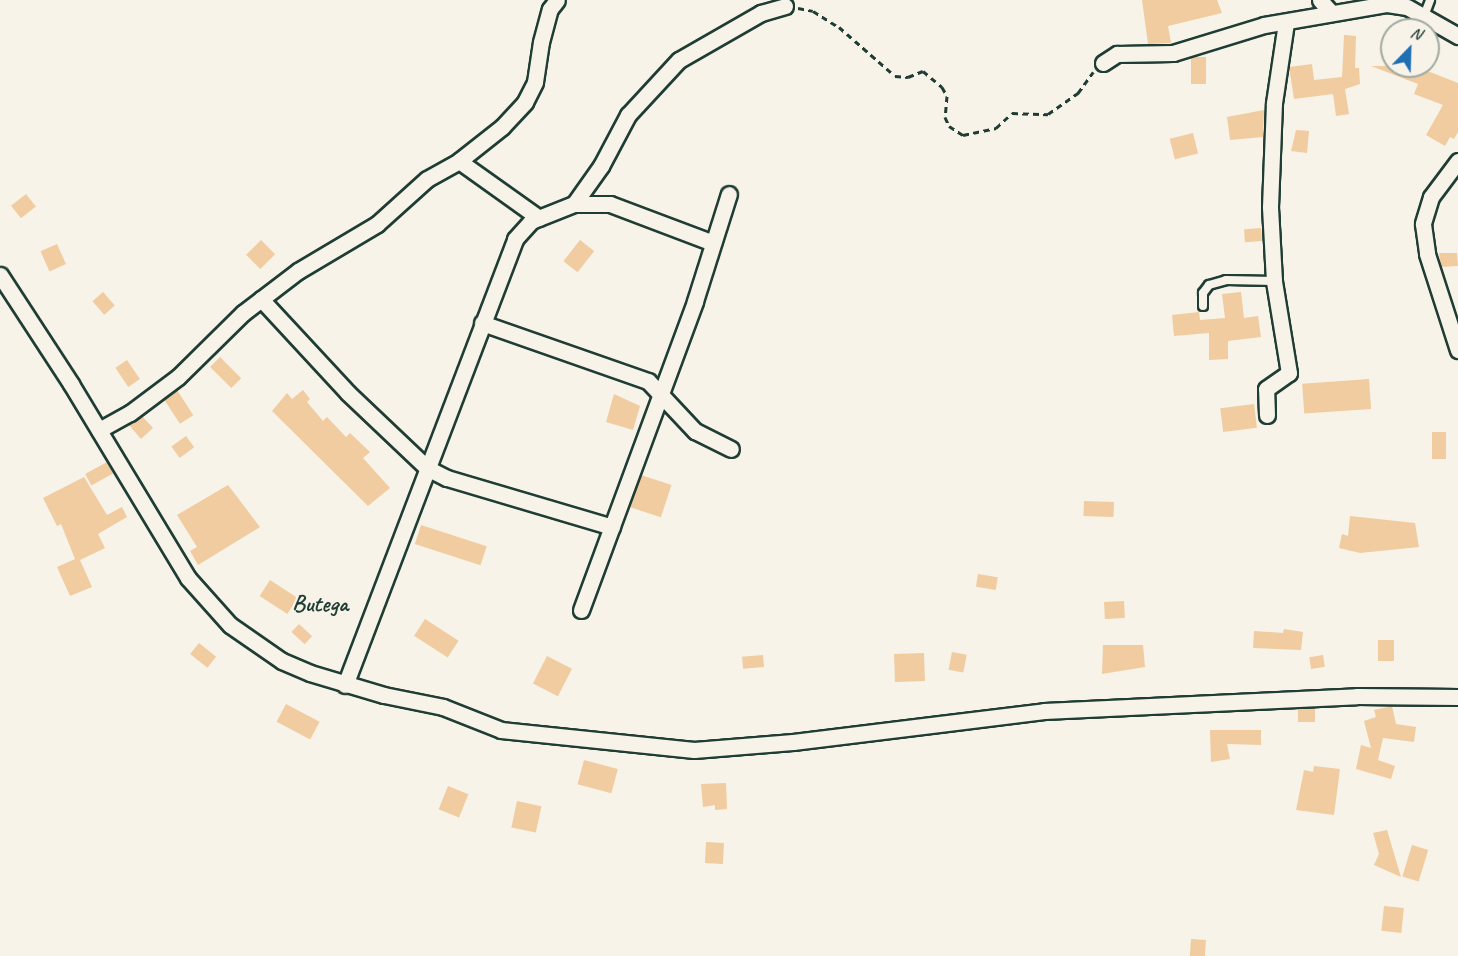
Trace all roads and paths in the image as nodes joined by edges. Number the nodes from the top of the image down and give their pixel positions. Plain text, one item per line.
1 (558, 0) edge
2 (1430, 0) edge
3 (785, 6) joint
4 (1325, 6) edge
5 (1424, 16) junction
6 (1286, 23) junction
7 (1458, 36) edge
8 (1103, 63) joint
9 (459, 160) junction
10 (1458, 161) edge
11 (729, 194) dead end
12 (574, 204) junction
13 (539, 218) junction
14 (713, 243) junction
15 (0, 275) edge
16 (1274, 281) junction
17 (261, 299) junction
18 (1203, 306) dead end
19 (482, 323) junction
20 (1458, 350) edge
21 (661, 394) junction
22 (1267, 415) dead end
23 (99, 430) junction
24 (731, 449) dead end
25 (427, 468) junction
26 (612, 526) junction
27 (582, 609) dead end
28 (345, 684) junction
29 (1458, 697) edge

1 - 9 street
2 - 5 lane
3 - 8 path
3 - 12 street
4 - 5 street
4 - 6 street
5 - 7 street
6 - 8 street
6 - 16 street
9 - 13 street
9 - 17 street
10 - 20 street
11 - 14 street
12 - 13 street
12 - 14 street
13 - 19 street
14 - 21 street
15 - 23 street
16 - 18 lane
16 - 22 street
17 - 23 street
17 - 25 street
19 - 21 street
19 - 25 street
21 - 24 street
21 - 26 street
23 - 28 street
25 - 26 street
25 - 28 street
26 - 27 street
28 - 29 street

